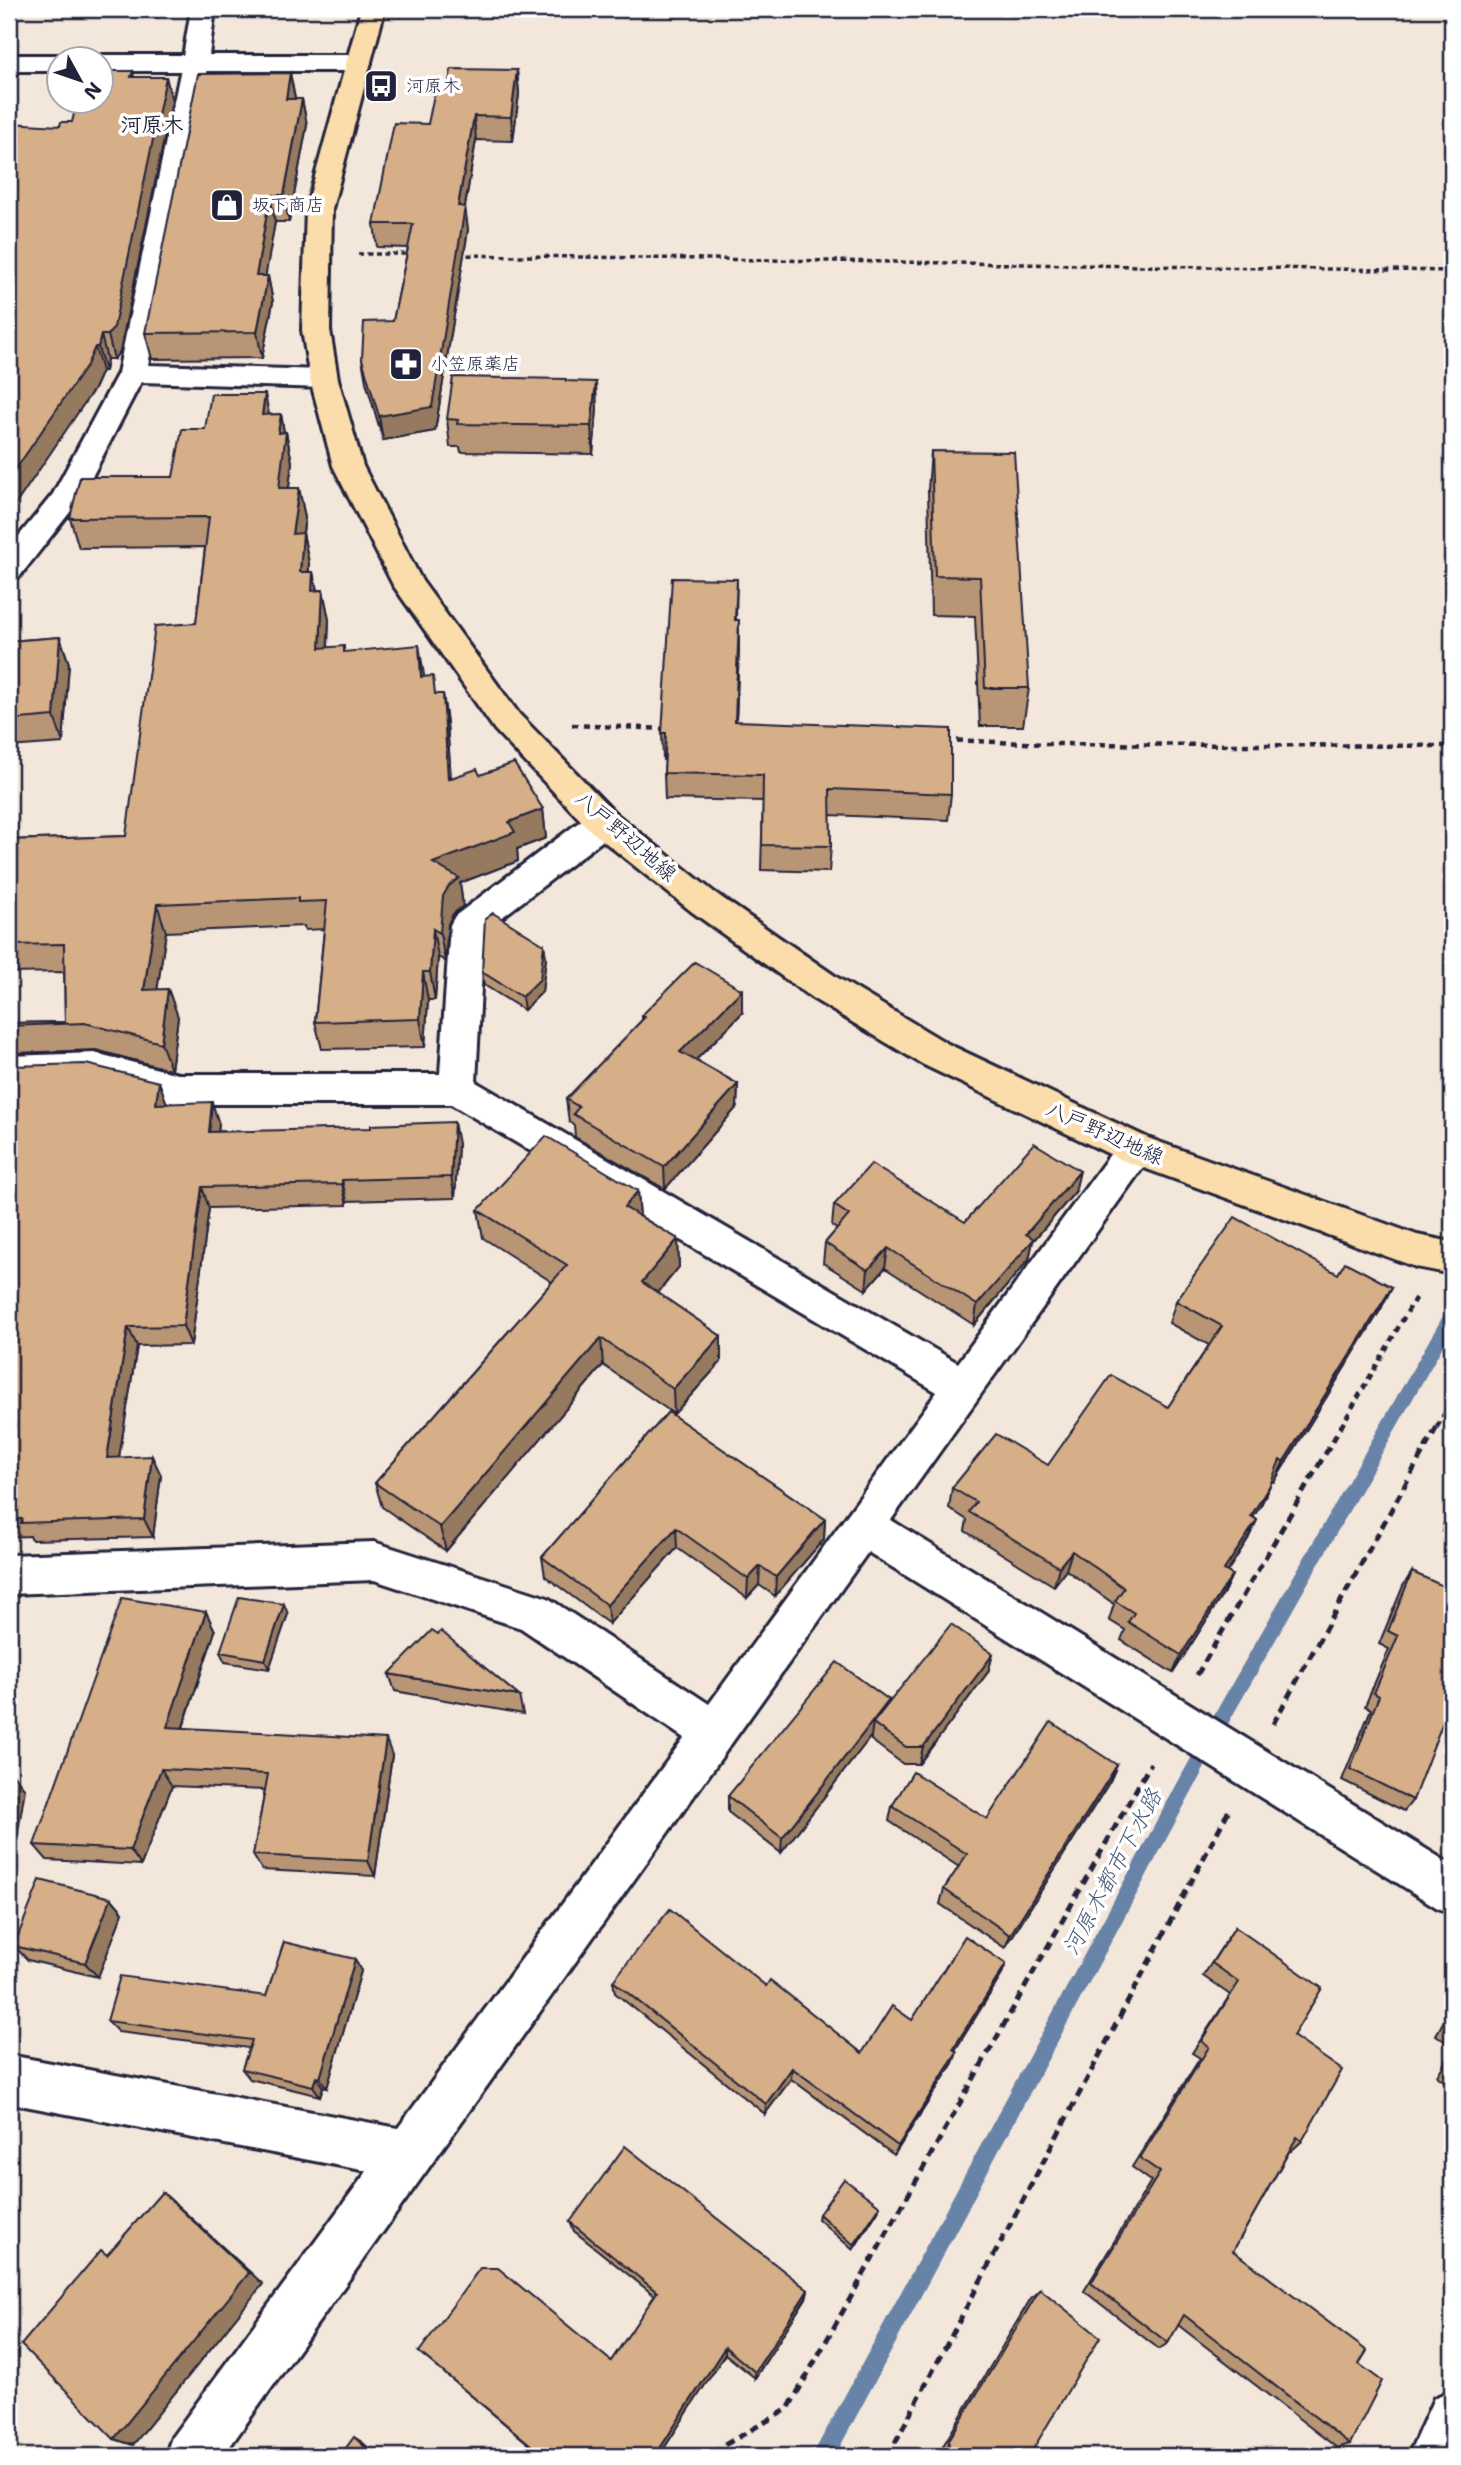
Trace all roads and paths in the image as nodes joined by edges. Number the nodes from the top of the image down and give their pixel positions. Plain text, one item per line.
1 (203, 9) edge
2 (373, 9) edge
3 (9, 63) edge
4 (46, 63) edge
5 (116, 63) edge
6 (195, 63) junction
7 (358, 63) junction
8 (316, 252) junction
9 (422, 254) edge
10 (449, 254) edge
11 (1452, 271) edge
12 (132, 373) junction
13 (324, 379) junction
14 (9, 569) edge
15 (508, 722) junction
16 (670, 729) edge
17 (936, 740) edge
18 (1452, 746) edge
19 (603, 822) junction
20 (9, 1071) edge
21 (457, 1089) junction
22 (1135, 1149) junction
23 (1452, 1258) edge
24 (1418, 1294) dead end
25 (964, 1387) junction
26 (1452, 1400) edge
27 (863, 1526) junction
28 (9, 1574) edge
29 (1174, 1719) junction
30 (713, 1732) junction
31 (1251, 1767) junction
32 (1452, 1891) edge
33 (9, 2079) edge
34 (410, 2155) junction
35 (1452, 2416) edge
36 (191, 2456) edge
37 (715, 2456) edge
38 (888, 2456) edge
39 (1434, 2456) edge

1 - 6 street
2 - 7 main road, 八戸野辺地線
3 - 4 street
5 - 6 street
6 - 7 street
6 - 12 street
7 - 8 main road, 八戸野辺地線
8 - 9 path
8 - 13 main road, 八戸野辺地線
10 - 11 path
12 - 13 street
12 - 14 street
13 - 15 main road, 八戸野辺地線
15 - 16 path
15 - 19 main road, 八戸野辺地線
17 - 18 path
19 - 21 street
19 - 22 main road, 八戸野辺地線
20 - 21 street
21 - 25 street
22 - 23 main road, 八戸野辺地線
22 - 25 street
24 - 29 path
25 - 27 street
26 - 31 path
27 - 29 street
27 - 30 street
28 - 30 street
29 - 31 street
29 - 37 path
30 - 34 street
31 - 32 street
31 - 38 path
33 - 34 street
34 - 36 street
35 - 39 street

